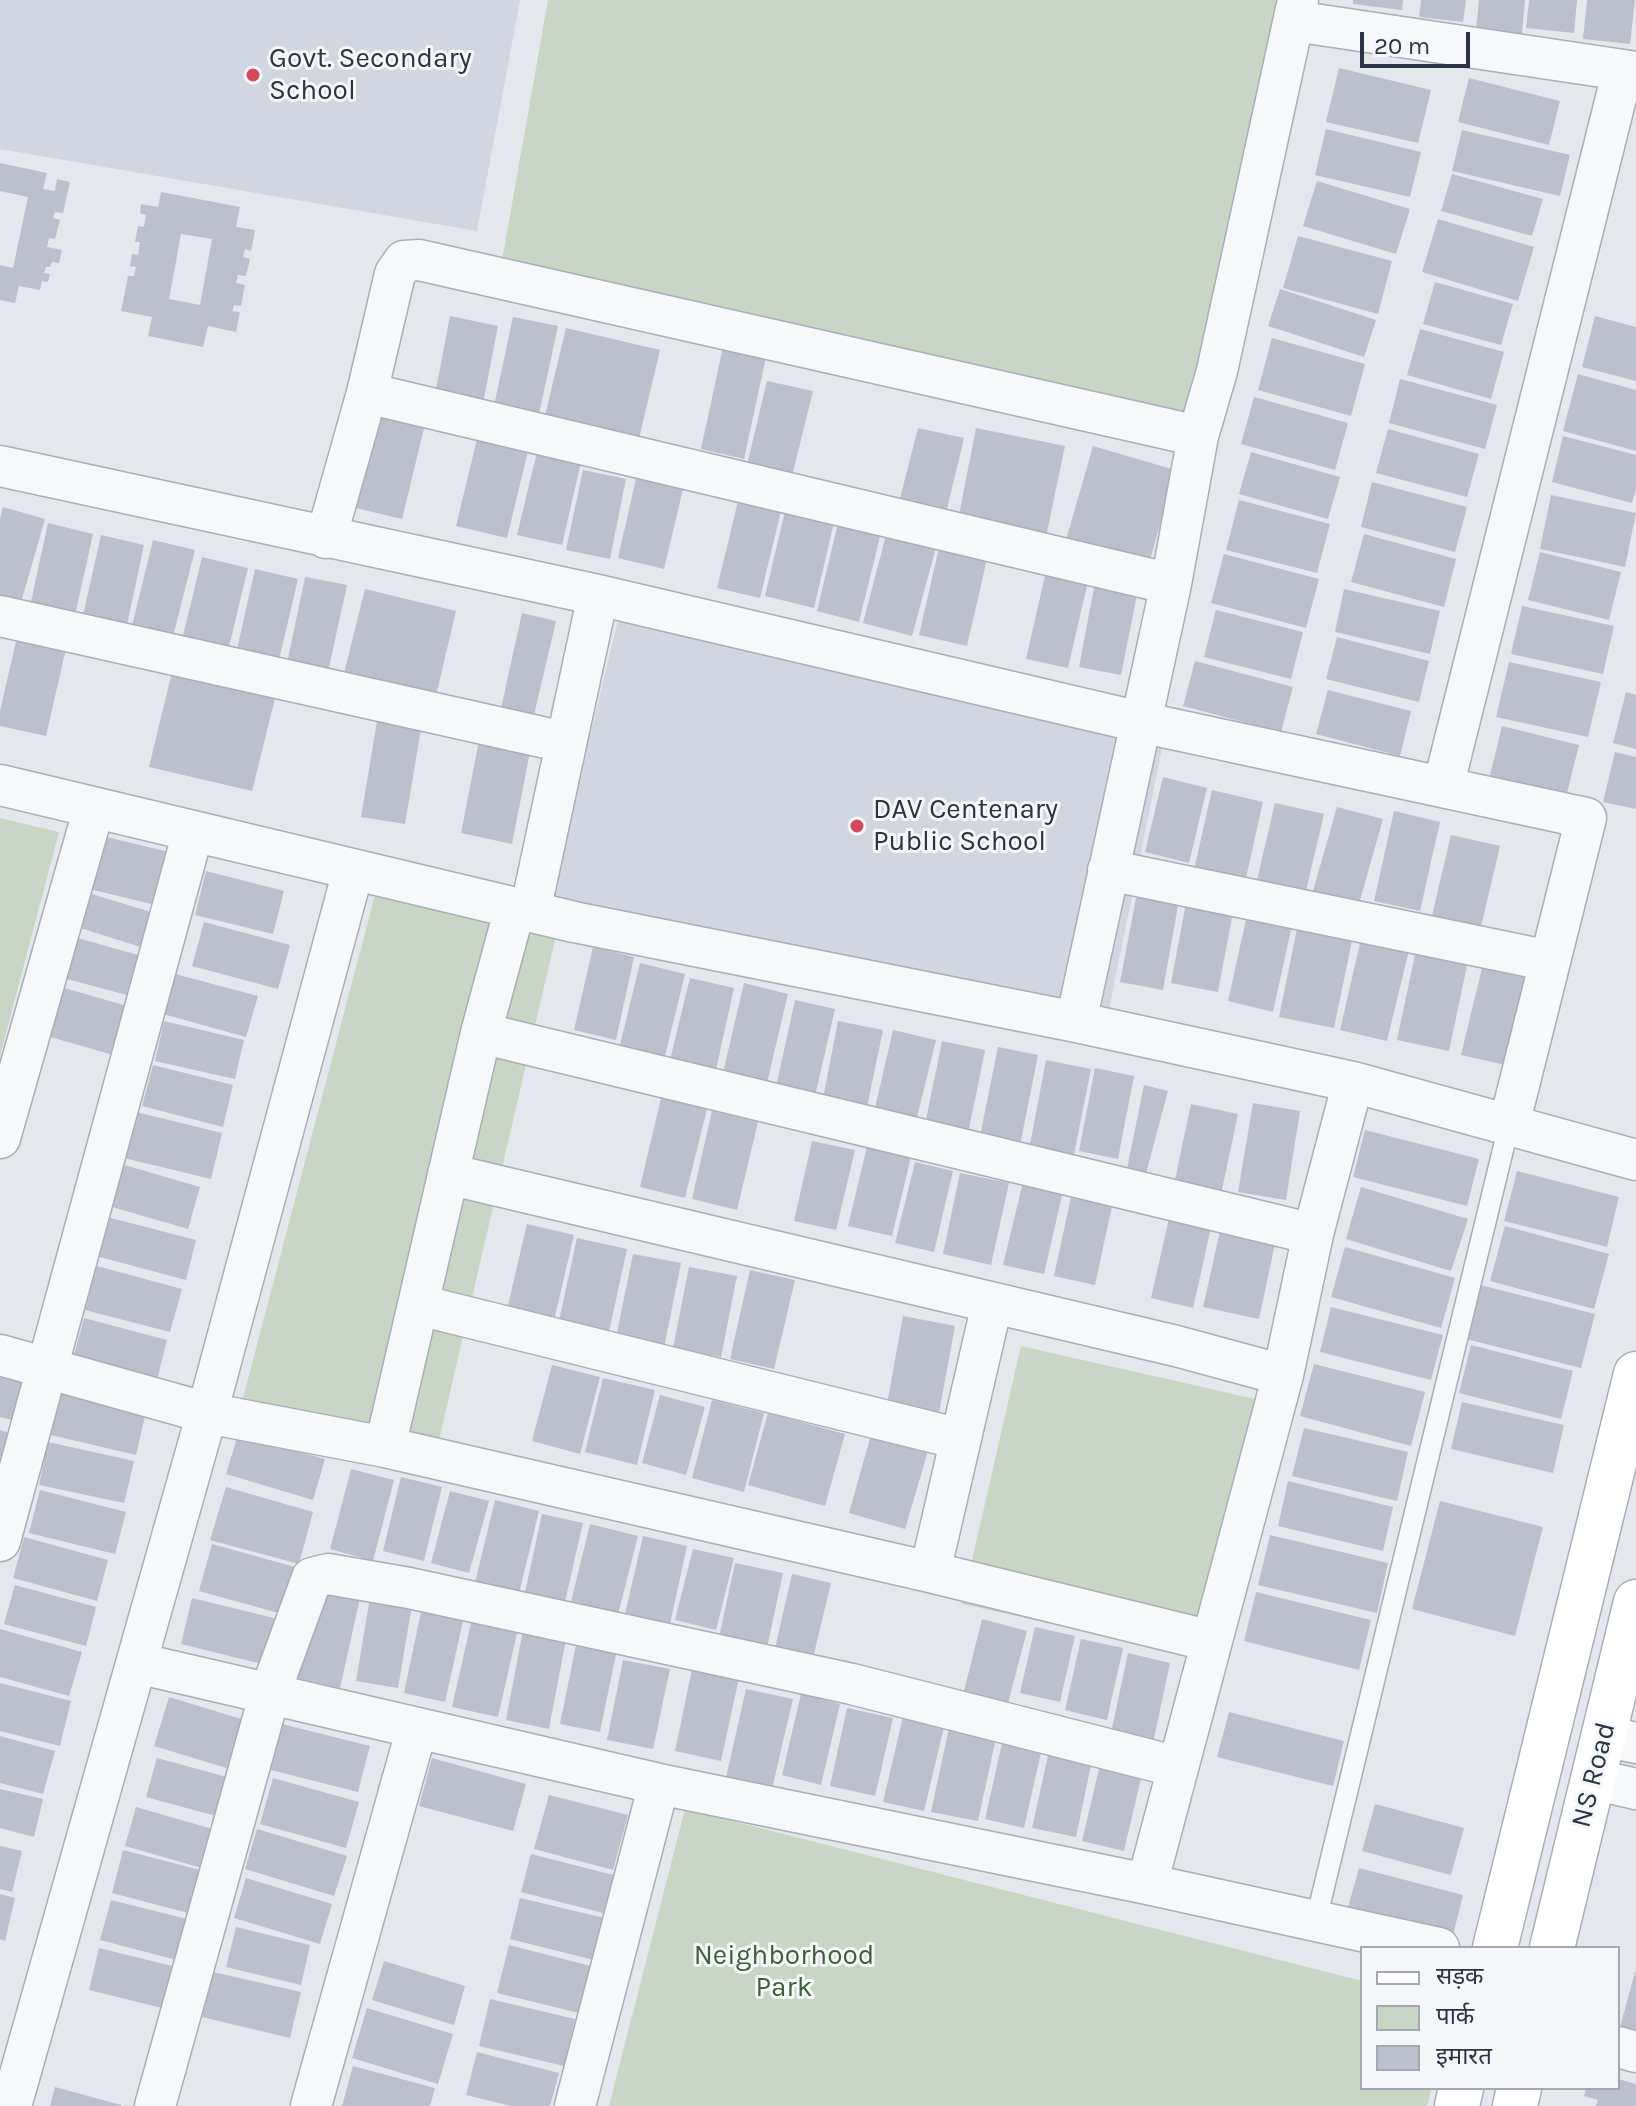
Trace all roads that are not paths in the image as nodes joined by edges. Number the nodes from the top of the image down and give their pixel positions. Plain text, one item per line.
1 (1296, 10) edge
2 (1630, 71) edge
3 (367, 393) junction
4 (1198, 436) junction
5 (0, 466) edge
6 (326, 538) junction
7 (1171, 584) junction
8 (598, 595) junction
9 (0, 616) edge
10 (1140, 722) junction
11 (564, 742) junction
12 (0, 785) edge
13 (1443, 787) junction
14 (94, 808) junction
15 (193, 832) junction
16 (1108, 870) junction
17 (353, 871) junction
18 (522, 910) junction
19 (1550, 961) junction
20 (1076, 1022) junction
21 (481, 1033) junction
22 (1353, 1082) junction
23 (1509, 1125) junction
24 (0, 1138) edge
25 (1636, 1160) edge
26 (448, 1174) junction
27 (1313, 1234) junction
28 (992, 1304) junction
29 (419, 1305) junction
30 (0, 1355) edge
31 (47, 1368) junction
32 (1636, 1374) edge
33 (1283, 1375) junction
34 (207, 1413) junction
35 (960, 1439) junction
36 (385, 1447) junction
37 (0, 1541) edge
38 (930, 1572) junction
39 (1636, 1602) edge
40 (1211, 1641) junction
41 (137, 1663) junction
42 (270, 1693) junction
43 (417, 1728) junction
44 (1620, 1739) edge
45 (1178, 1767) junction
46 (1593, 1779) junction
47 (659, 1784) junction
48 (1636, 1789) edge
49 (1147, 1884) junction
50 (1316, 1920) junction
51 (1430, 1946) edge
52 (1495, 1946) edge
53 (1552, 1946) edge
54 (16, 2021) edge
55 (11, 2106) edge
56 (155, 2106) edge
57 (311, 2106) edge
58 (575, 2106) edge

1 - 2 street
1 - 4 street
2 - 13 street
3 - 4 street
3 - 6 street
3 - 7 street
4 - 7 street
5 - 6 street
6 - 8 street
7 - 10 street
8 - 10 street
8 - 11 street
9 - 11 street
10 - 13 street
10 - 16 street
11 - 18 street
12 - 14 street
13 - 19 street
14 - 15 street
14 - 24 street
15 - 17 street
15 - 31 street
16 - 19 street
16 - 20 street
17 - 18 street
17 - 34 street
18 - 20 street
18 - 21 street
19 - 23 street
20 - 22 street
21 - 26 street
21 - 27 street
22 - 23 street
22 - 27 street
23 - 25 street
23 - 50 lane
26 - 28 street
26 - 29 street
27 - 33 street
28 - 33 street
28 - 35 street
29 - 35 street
29 - 36 street
30 - 31 street
31 - 34 street
31 - 37 street
32 - 52 street
33 - 40 street
34 - 36 street
34 - 41 street
35 - 38 street
36 - 38 street
38 - 40 street
39 - 44 street, NS Road
40 - 45 street
41 - 42 street
41 - 54 street
42 - 43 street
42 - 45 street
42 - 56 street
43 - 47 street
43 - 57 street
44 - 46 street, NS Road
45 - 49 street
46 - 48 street
46 - 53 street, NS Road
47 - 49 street
47 - 58 street
49 - 50 street
50 - 51 street
54 - 55 street

